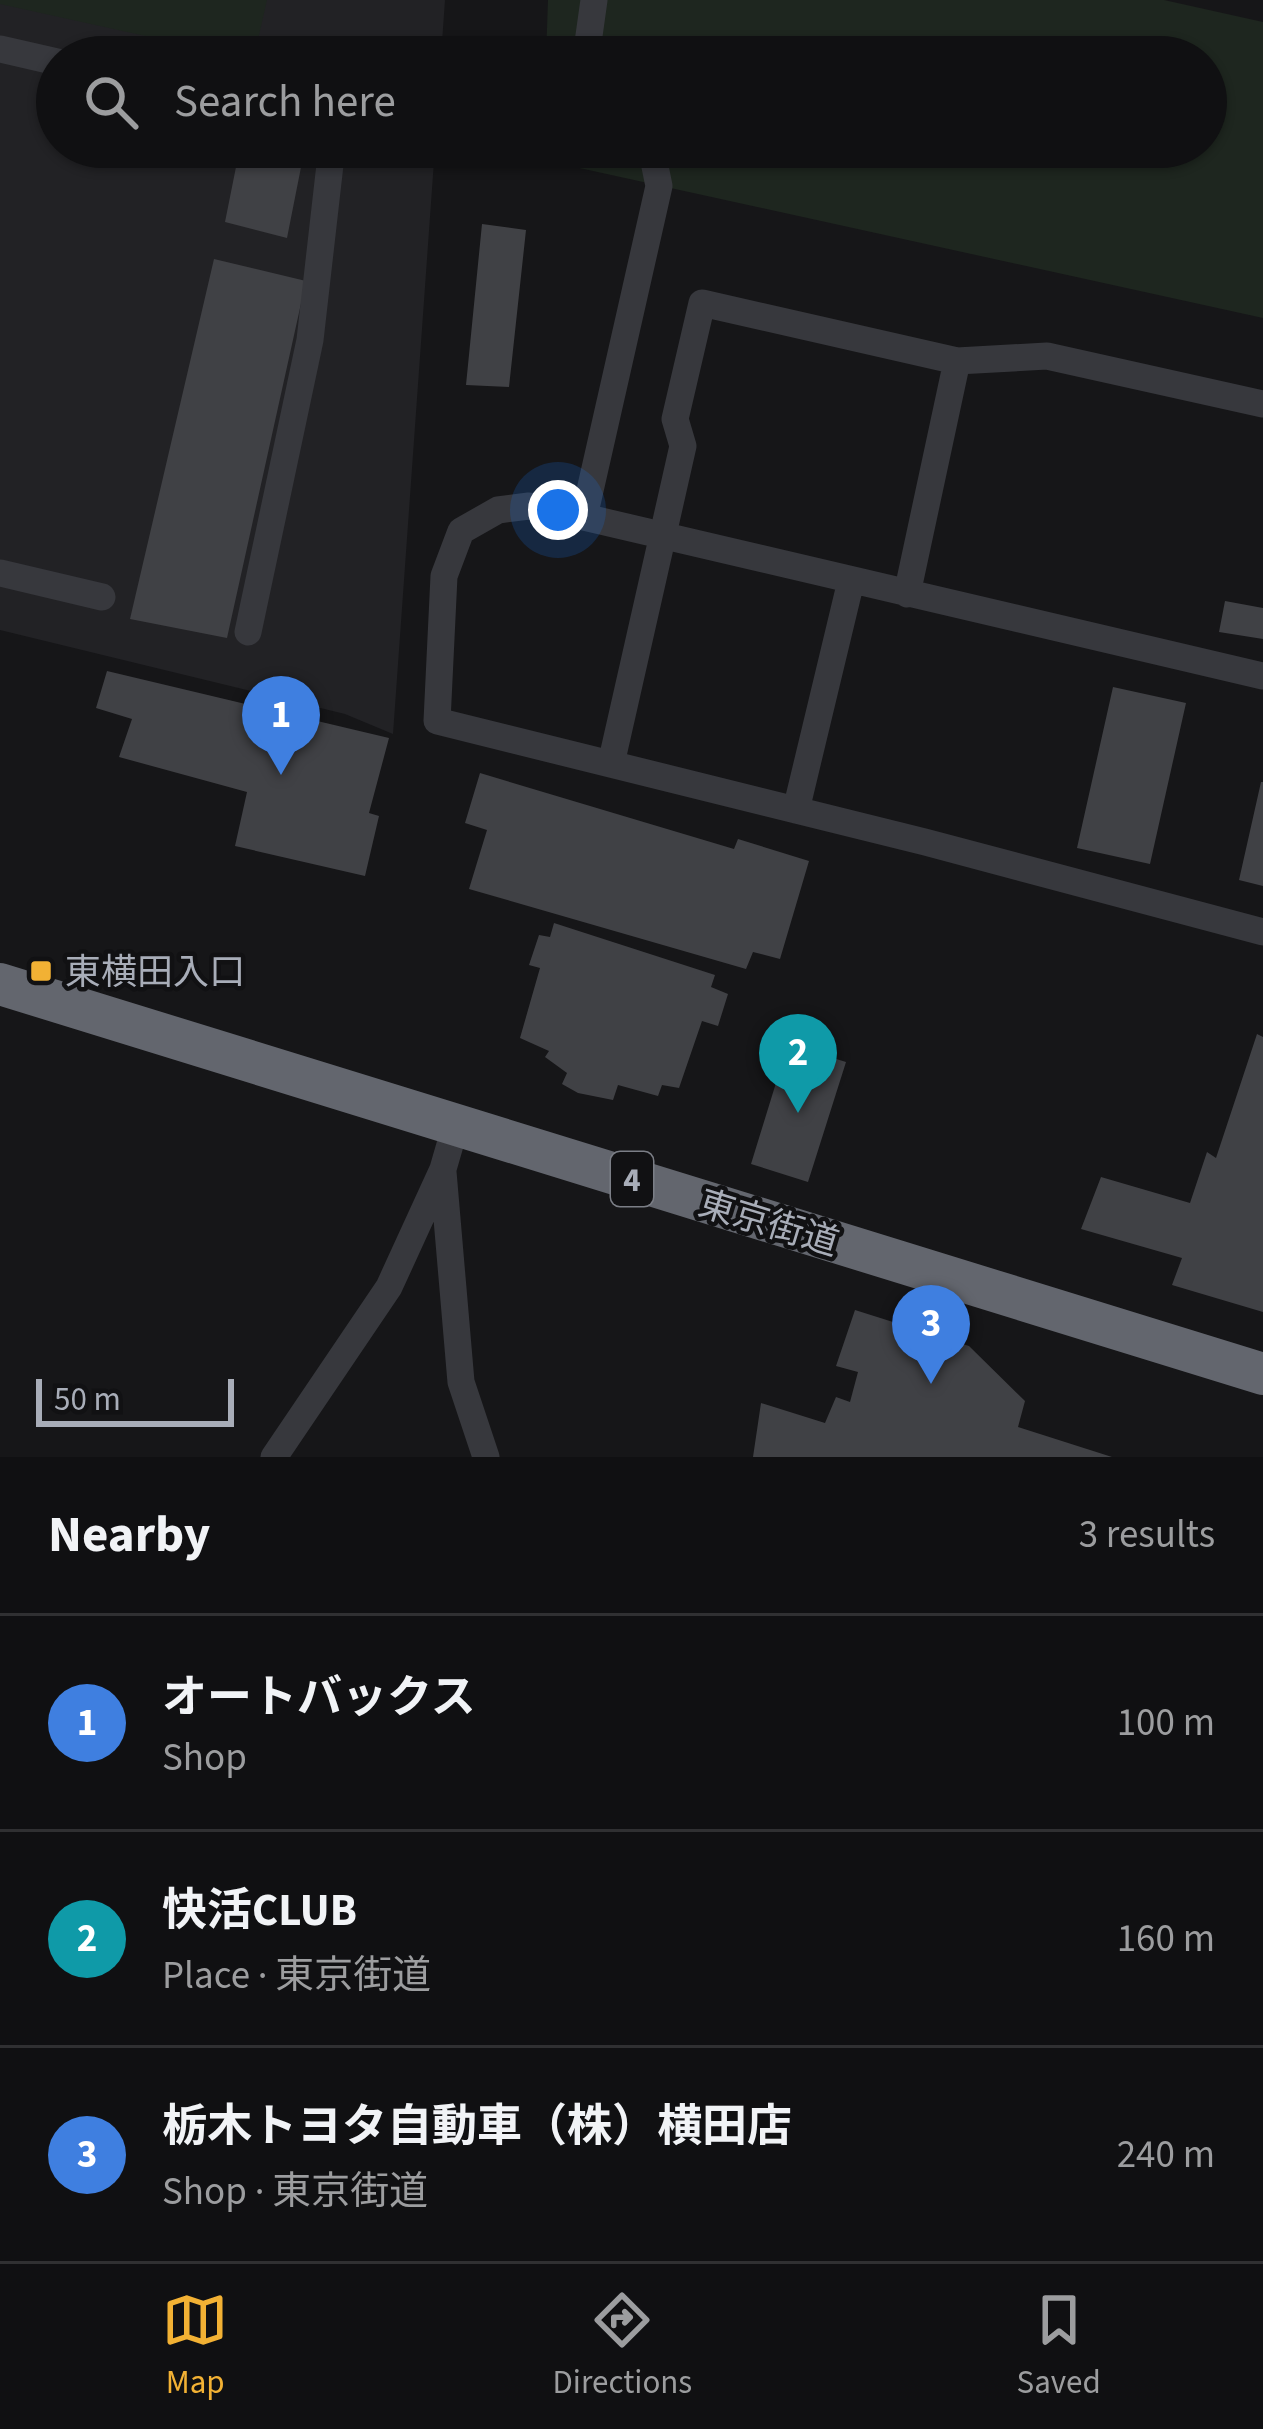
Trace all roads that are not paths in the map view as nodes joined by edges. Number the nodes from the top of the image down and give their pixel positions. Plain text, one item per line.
1 (594, 0) edge
2 (589, 36) edge
3 (0, 49) edge
4 (36, 57) edge
5 (330, 168) edge
6 (655, 168) edge
7 (957, 361) junction
8 (1263, 404) edge
9 (584, 517) junction
10 (664, 536) junction
11 (0, 573) edge
12 (851, 580) junction
13 (907, 594) junction
14 (101, 597) dead end
15 (248, 632) dead end
16 (1263, 676) edge
17 (611, 764) junction
18 (796, 810) junction
19 (1263, 932) edge
20 (0, 984) edge
21 (456, 1124) junction
22 (442, 1169) junction
23 (1263, 1374) edge
24 (274, 1457) edge
25 (486, 1457) edge

1 - 2 street
3 - 4 street
5 - 15 street
6 - 9 street
7 - 8 street
7 - 10 street
7 - 13 street
9 - 10 street
9 - 17 street
10 - 12 street
10 - 17 street
11 - 14 street
12 - 13 street
12 - 18 street
13 - 16 street
17 - 18 street
18 - 19 street
20 - 21 highway, 東京街道 / 4
21 - 22 street
21 - 23 highway, 東京街道 / 4
22 - 24 street
22 - 25 street

